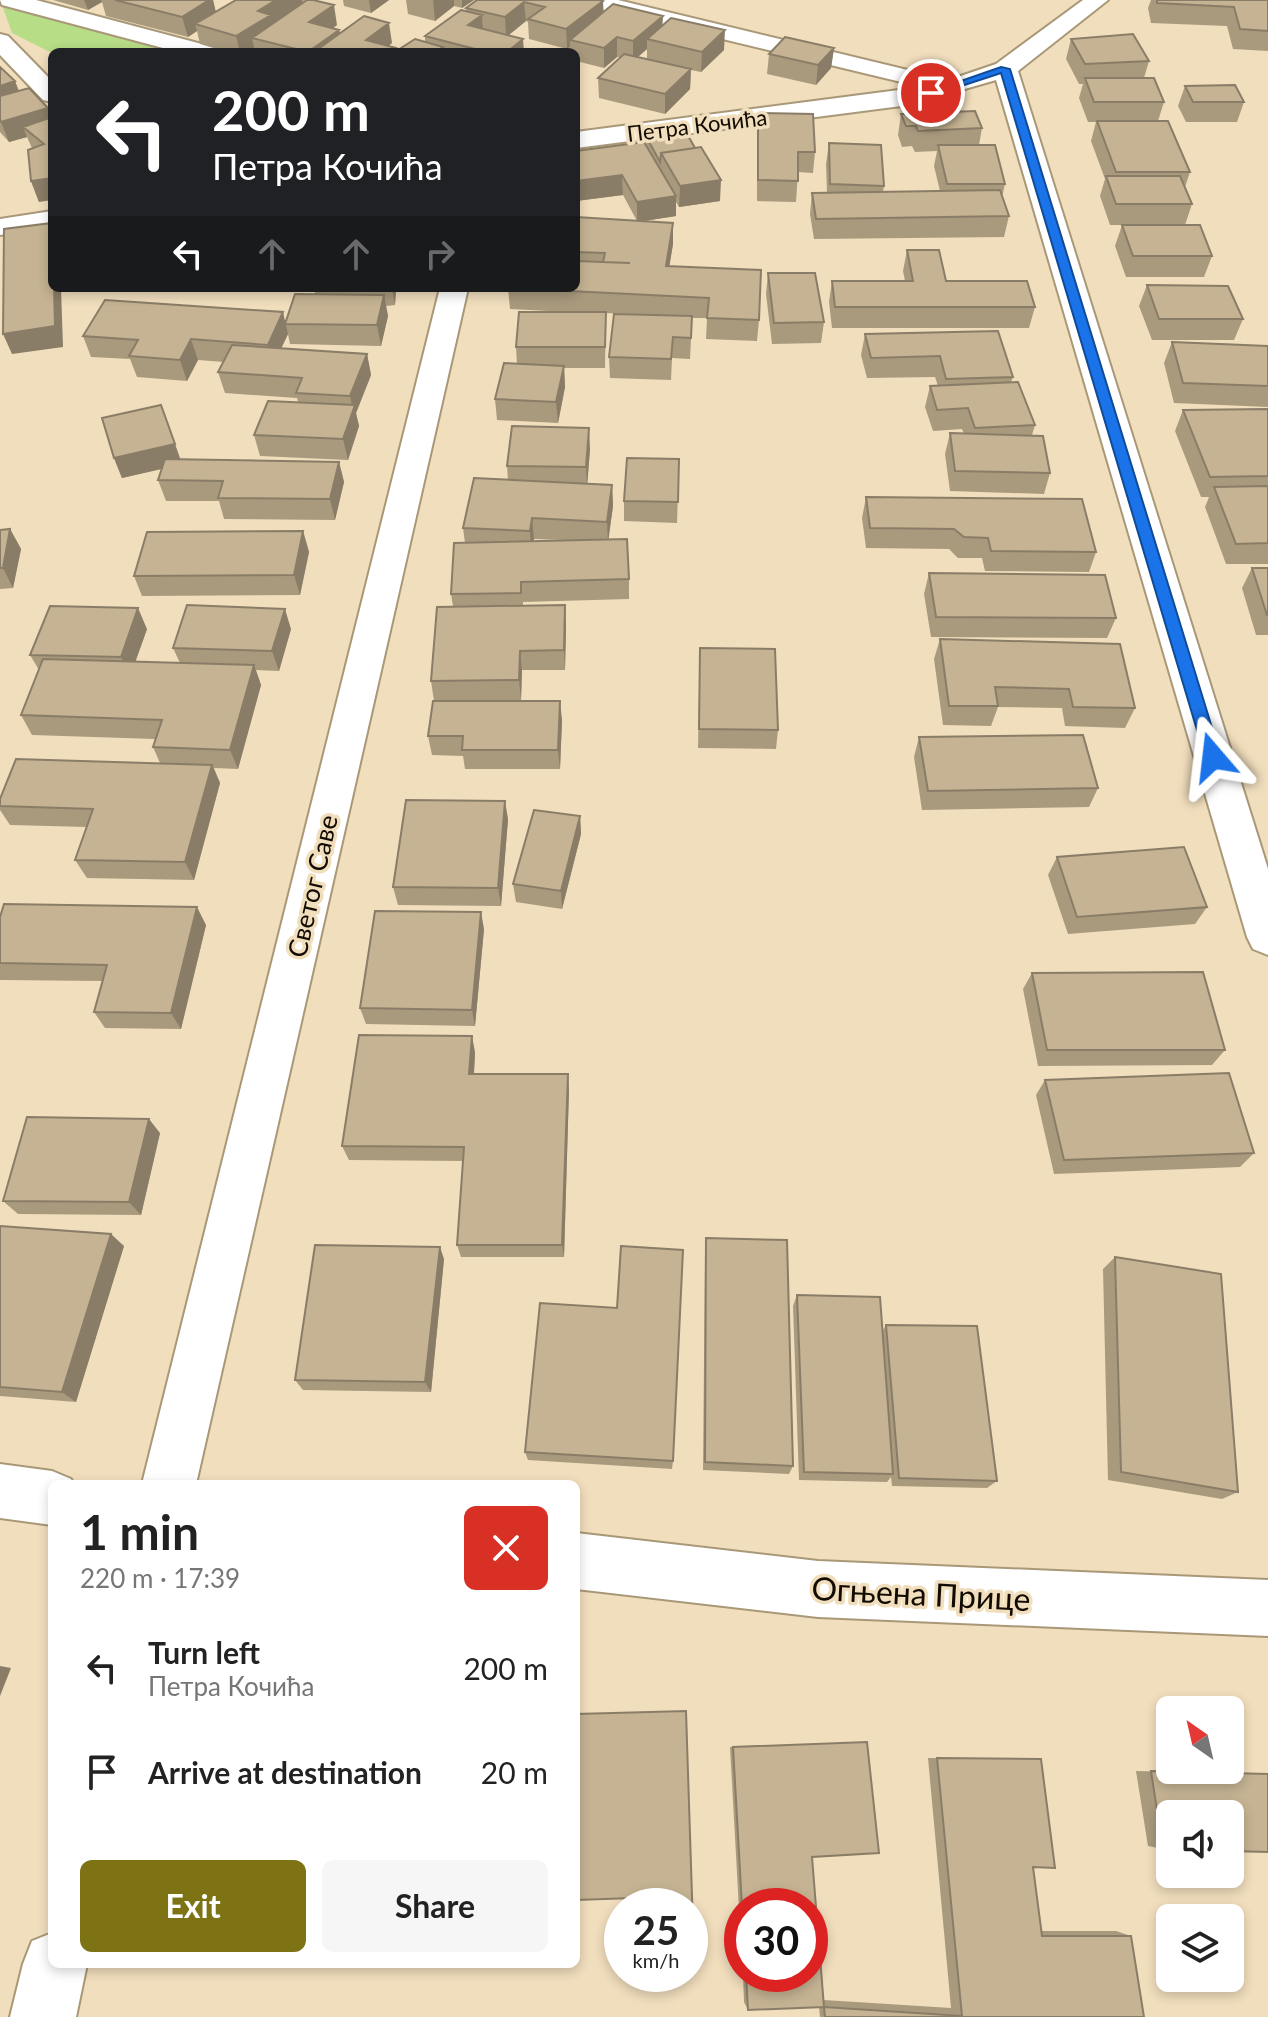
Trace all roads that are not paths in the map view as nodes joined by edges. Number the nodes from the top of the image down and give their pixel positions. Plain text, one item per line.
1 (10, 0) edge
2 (589, 0) edge
3 (1097, 0) edge
4 (0, 41) edge
5 (190, 48) edge
6 (1005, 69) junction
7 (953, 87) junction
8 (48, 91) edge
9 (580, 139) edge
10 (48, 220) edge
11 (0, 227) edge
12 (453, 292) edge
13 (1268, 937) edge
14 (170, 1480) edge
15 (0, 1491) edge
16 (48, 1497) edge
17 (580, 1561) edge
18 (1268, 1608) edge
19 (54, 1968) edge
20 (43, 2017) edge

1 - 5 street
2 - 7 street
3 - 6 street, Петра Кочића
4 - 8 street
6 - 7 street, Петра Кочића
6 - 13 street
7 - 9 street, Петра Кочића
10 - 11 street
12 - 14 street, Светог Саве
15 - 16 street
17 - 18 street, Огњена Прице
19 - 20 street

